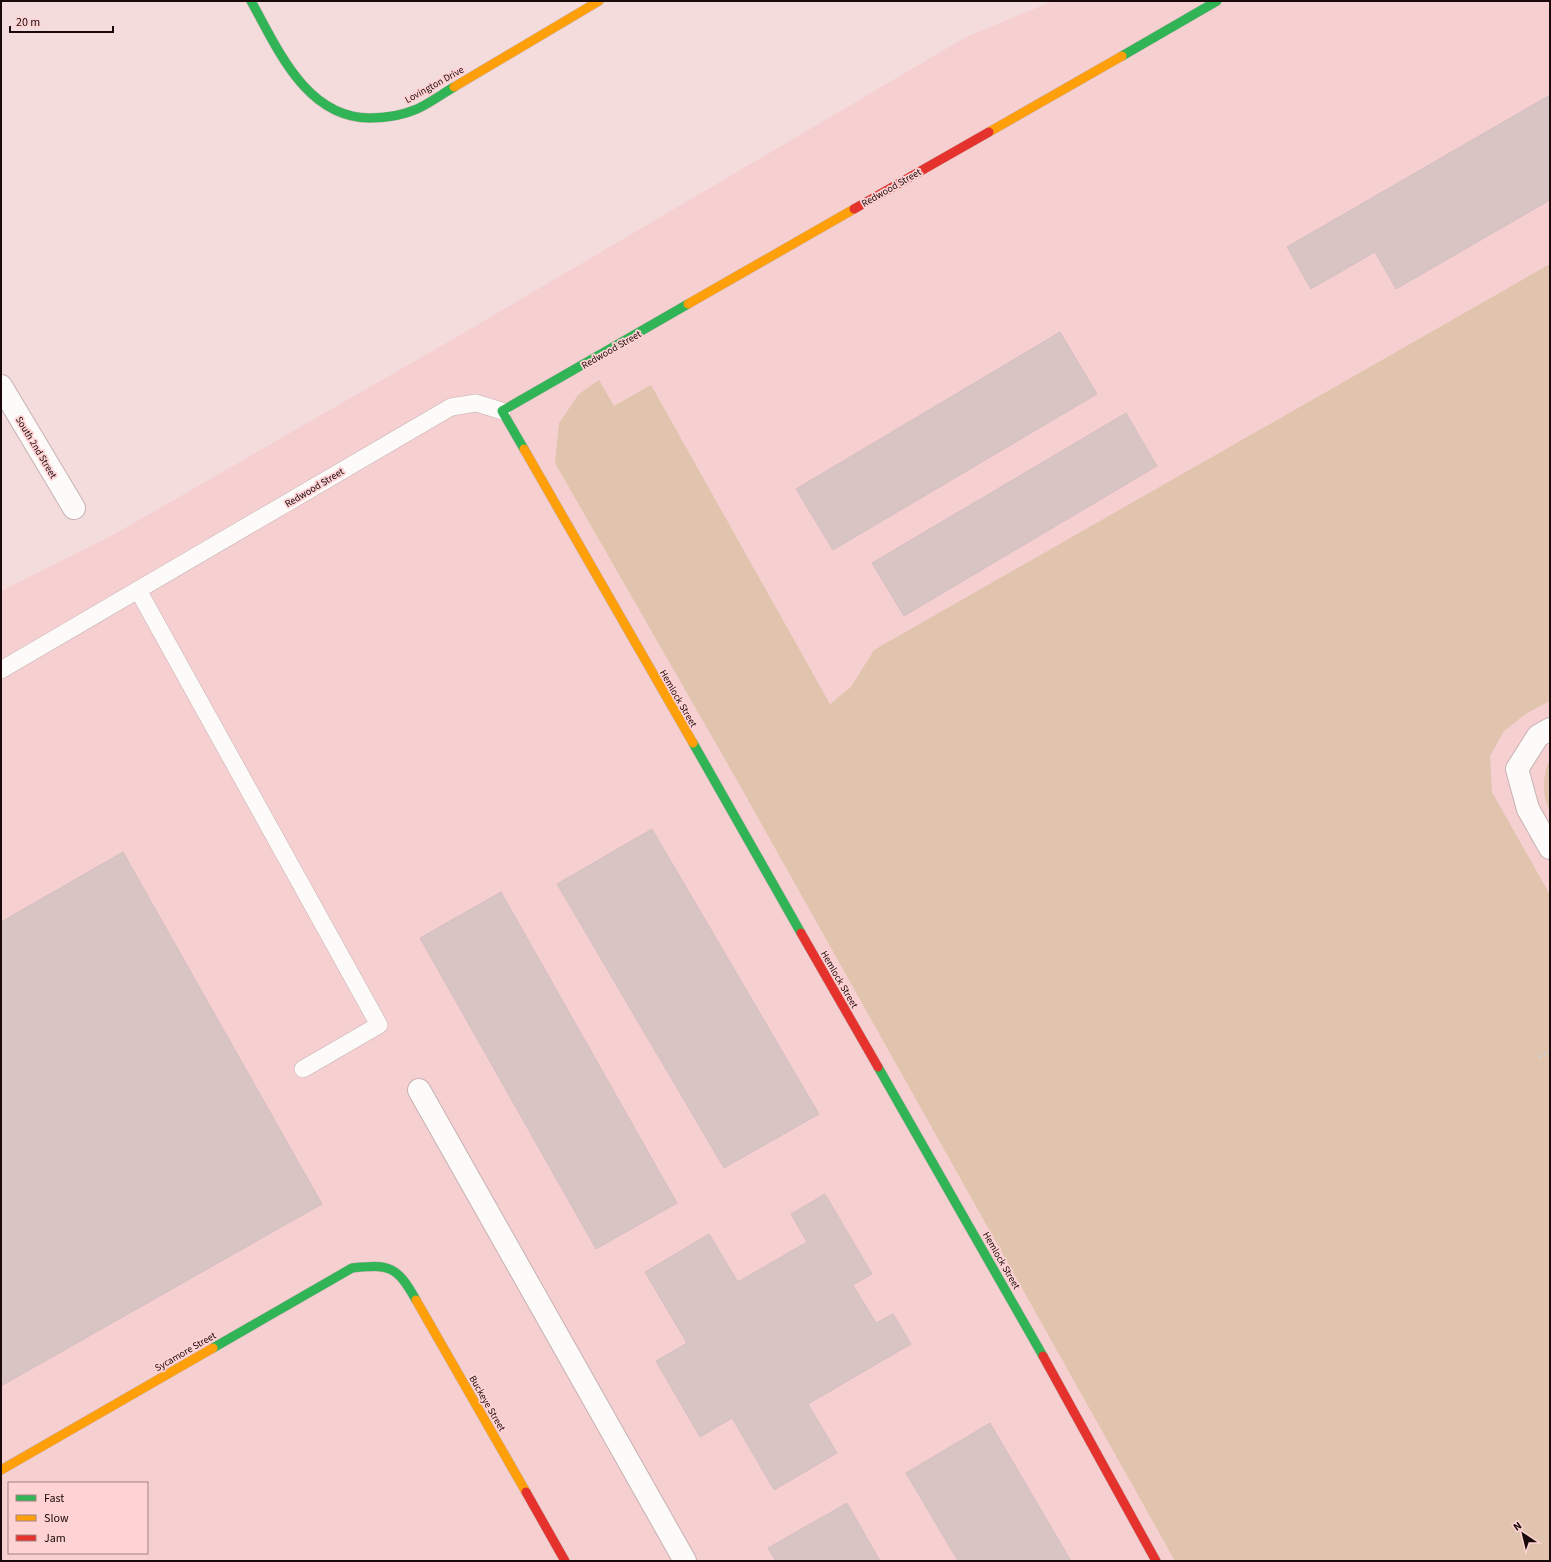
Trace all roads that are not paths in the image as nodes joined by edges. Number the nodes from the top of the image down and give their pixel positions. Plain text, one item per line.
1 (252, 1) edge
2 (599, 1) edge
3 (1217, 1) edge
4 (1, 386) edge
5 (502, 411) junction
6 (74, 508) dead end
7 (138, 590) junction
8 (1, 670) edge
9 (1550, 730) edge
10 (1550, 848) edge
11 (303, 1069) dead end
12 (418, 1090) dead end
13 (383, 1264) joint
14 (1, 1470) edge
15 (565, 1561) edge
16 (685, 1561) edge
17 (1156, 1561) edge

1 - 2 street, Lovington Drive
3 - 5 street, Redwood Street
4 - 6 street, South 2nd Street
5 - 7 lane, Redwood Street
5 - 17 street, Hemlock Street
7 - 8 lane, Redwood Street
7 - 11 lane
9 - 10 street
12 - 16 street
13 - 14 street, Sycamore Street
13 - 15 street, Buckeye Street

